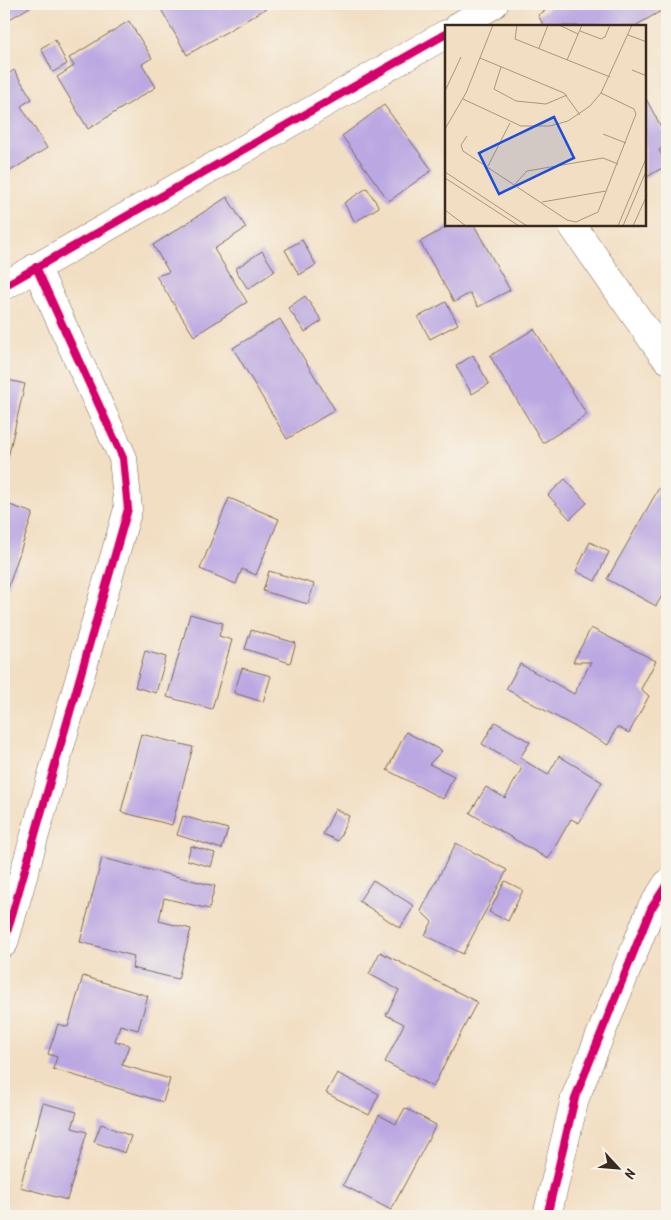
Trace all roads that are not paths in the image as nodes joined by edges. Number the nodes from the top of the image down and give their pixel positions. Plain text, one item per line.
1 (494, 4) edge
2 (464, 25) edge
3 (445, 38) edge
4 (573, 226) edge
5 (36, 267) junction
6 (4, 286) edge
7 (667, 358) edge
8 (667, 884) edge
9 (4, 943) edge
10 (547, 1216) edge

1 - 2 street
3 - 5 street
4 - 7 street
5 - 6 street
5 - 9 street
8 - 10 street

